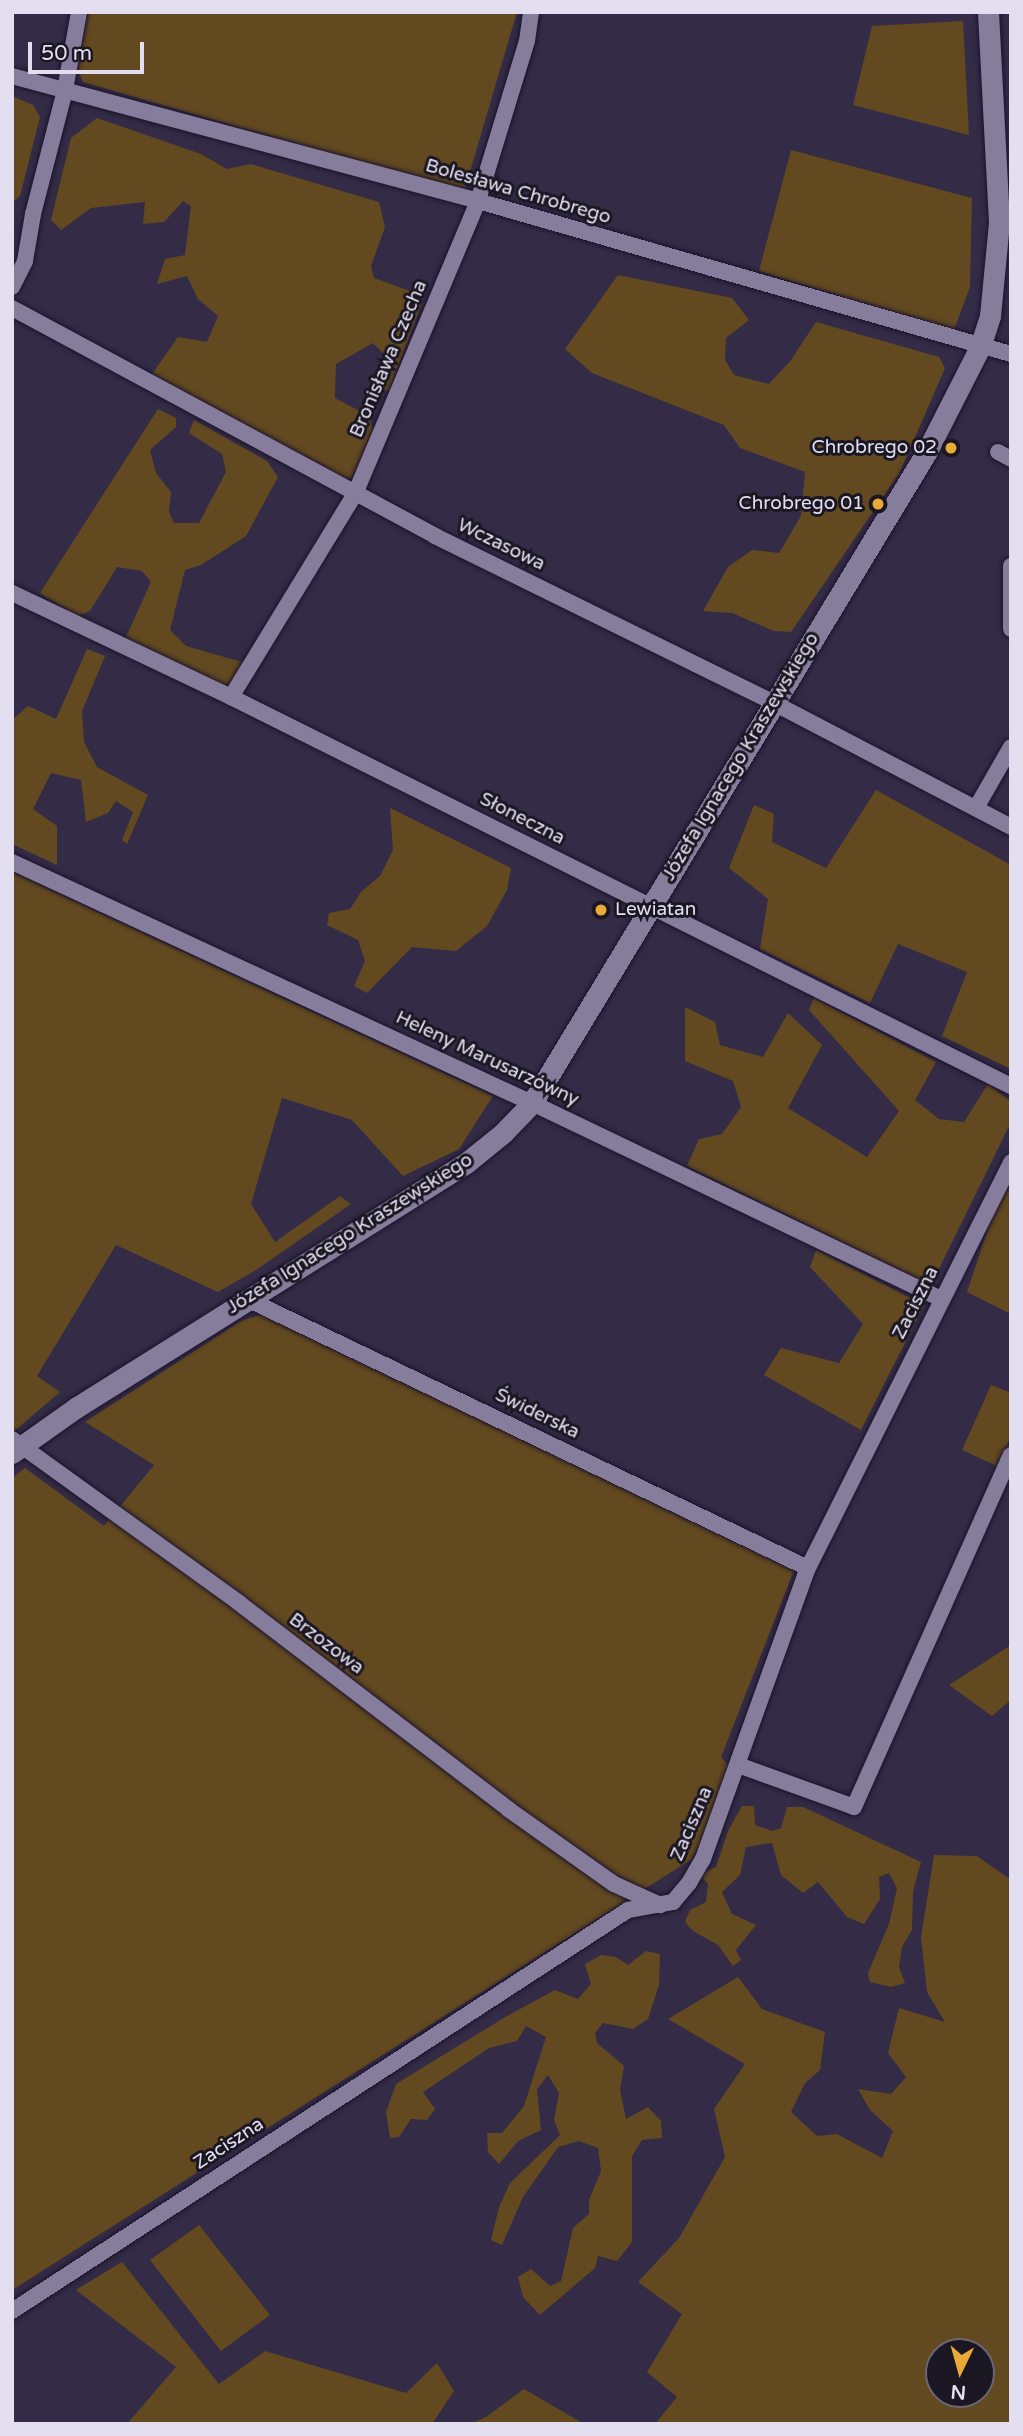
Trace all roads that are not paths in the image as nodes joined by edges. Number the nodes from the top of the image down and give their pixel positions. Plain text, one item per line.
1 (79, 12) edge
2 (531, 12) edge
3 (988, 12) edge
4 (12, 76) edge
5 (65, 90) junction
6 (478, 201) junction
7 (12, 287) edge
8 (12, 308) edge
9 (980, 346) junction
10 (1011, 354) edge
11 (355, 494) junction
12 (1011, 566) edge
13 (12, 593) edge
14 (1011, 629) edge
15 (231, 698) junction
16 (774, 703) junction
17 (1011, 747) edge
18 (978, 804) junction
19 (1011, 827) edge
20 (12, 862) edge
21 (651, 907) junction
22 (1011, 1086) edge
23 (532, 1102) junction
24 (1011, 1162) edge
25 (247, 1299) junction
26 (942, 1299) junction
27 (15, 1446) edge
28 (1011, 1455) edge
29 (808, 1567) junction
30 (738, 1765) junction
31 (614, 1884) junction
32 (660, 1905) junction
33 (628, 1910) junction
34 (12, 2311) edge

1 - 5 street
2 - 6 street, Bronisława Czecha
3 - 9 street, Józefa Ignacego Kraszewskiego
4 - 5 street, Bolesława Chrobrego
5 - 6 street, Bolesława Chrobrego
5 - 7 street
6 - 9 street, Bolesława Chrobrego
6 - 11 street, Bronisława Czecha
8 - 11 street, Wczasowa
9 - 10 street, Bolesława Chrobrego
9 - 16 street, Józefa Ignacego Kraszewskiego
11 - 15 street, Bronisława Czecha
11 - 16 street, Wczasowa
12 - 14 street
13 - 15 street, Słoneczna
15 - 21 street, Słoneczna
16 - 18 street, Wczasowa
16 - 21 street, Józefa Ignacego Kraszewskiego
17 - 18 street
18 - 19 street, Wczasowa
20 - 23 street, Heleny Marusarzówny
21 - 22 street, Słoneczna
21 - 23 street, Józefa Ignacego Kraszewskiego
23 - 25 street, Józefa Ignacego Kraszewskiego
23 - 26 street, Heleny Marusarzówny
24 - 26 street, Zaciszna
25 - 27 street, Józefa Ignacego Kraszewskiego
25 - 29 street, Świderska
26 - 29 street, Zaciszna
27 - 31 street, Brzozowa
28 - 30 street
29 - 30 street, Zaciszna
30 - 32 street, Zaciszna
31 - 32 street, Brzozowa
31 - 33 street, Brzozowa
32 - 33 street, Zaciszna
33 - 34 street, Zaciszna

